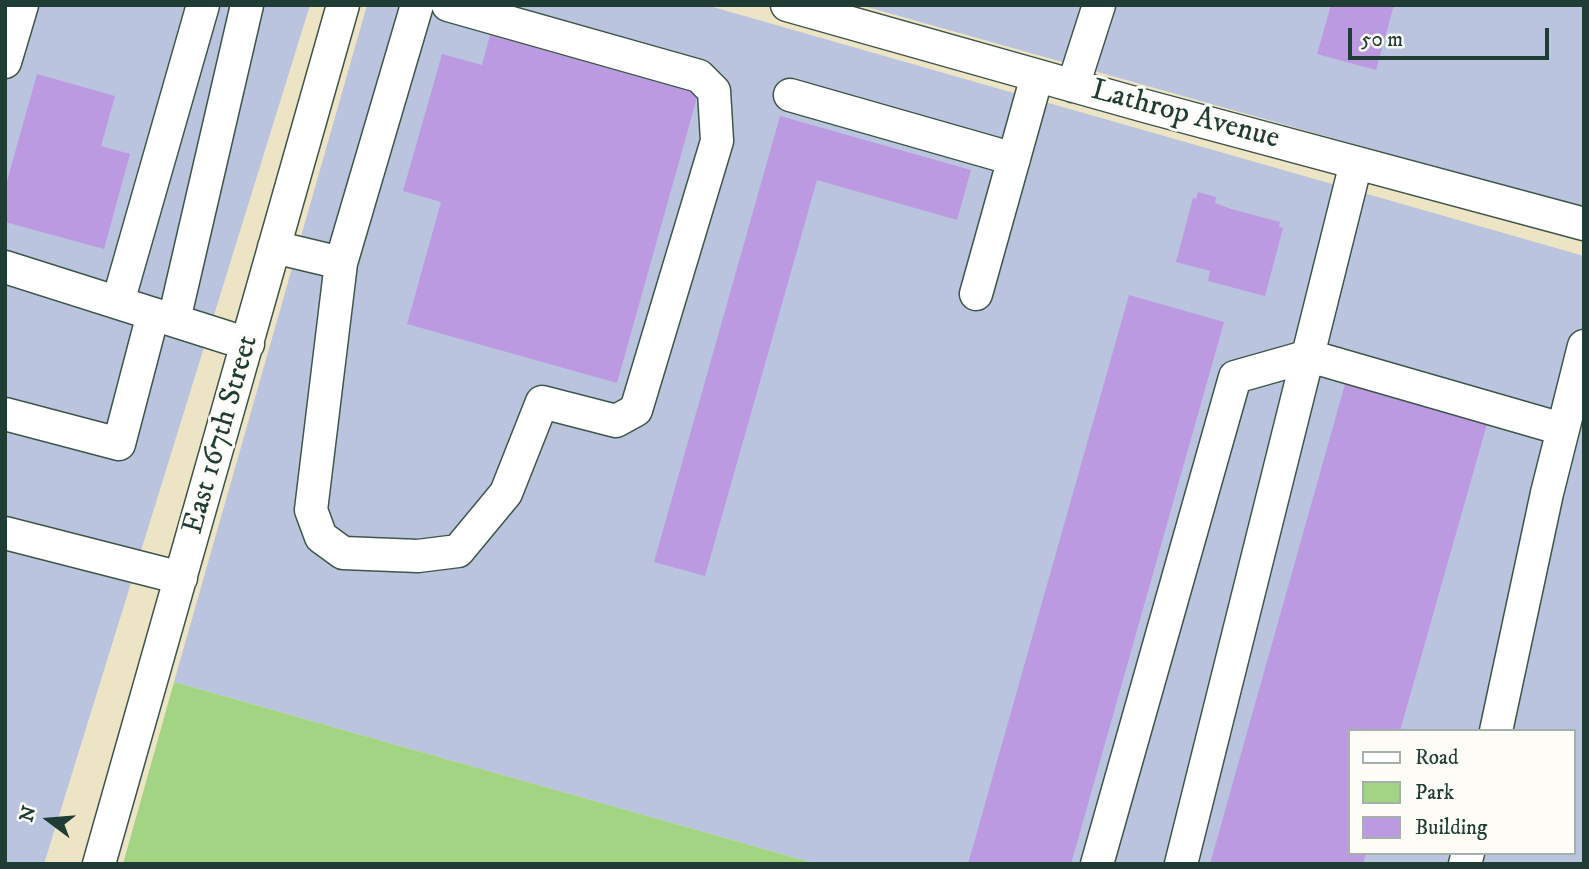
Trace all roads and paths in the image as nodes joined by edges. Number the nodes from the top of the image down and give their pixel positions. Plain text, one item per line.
1 (22, 5) edge
2 (203, 5) edge
3 (247, 5) edge
4 (343, 5) edge
5 (417, 5) edge
6 (448, 5) edge
7 (787, 5) edge
8 (1099, 5) edge
9 (842, 13) edge
10 (5, 62) edge
11 (1037, 76) junction
12 (1073, 86) junction
13 (790, 95) dead end
14 (1014, 159) junction
15 (1356, 163) junction
16 (1584, 224) edge
17 (274, 247) junction
18 (341, 263) junction
19 (5, 267) edge
20 (976, 294) dead end
21 (118, 302) junction
22 (163, 317) junction
23 (248, 344) junction
24 (1584, 345) edge
25 (1309, 356) junction
26 (5, 414) edge
27 (1562, 429) junction
28 (5, 533) edge
29 (181, 578) junction
30 (1496, 729) edge
31 (99, 864) edge
32 (1097, 864) edge
33 (1181, 864) edge

1 - 10 street
2 - 21 street
3 - 22 street
4 - 17 street, East 167th Street
5 - 18 street
6 - 18 street
7 - 9 street, Lathrop Avenue
8 - 12 street
9 - 11 street, Lathrop Avenue
11 - 12 street, Lathrop Avenue
11 - 14 street
12 - 15 street, Lathrop Avenue
13 - 14 street
14 - 20 street
15 - 16 street, Lathrop Avenue
15 - 25 street
17 - 18 street
17 - 23 street, East 167th Street
19 - 21 street
21 - 22 street
22 - 23 street
22 - 26 street
23 - 29 street, East 167th Street
24 - 27 street
25 - 27 street
25 - 32 street
25 - 33 street
27 - 30 street
28 - 29 street
29 - 31 street, East 167th Street

